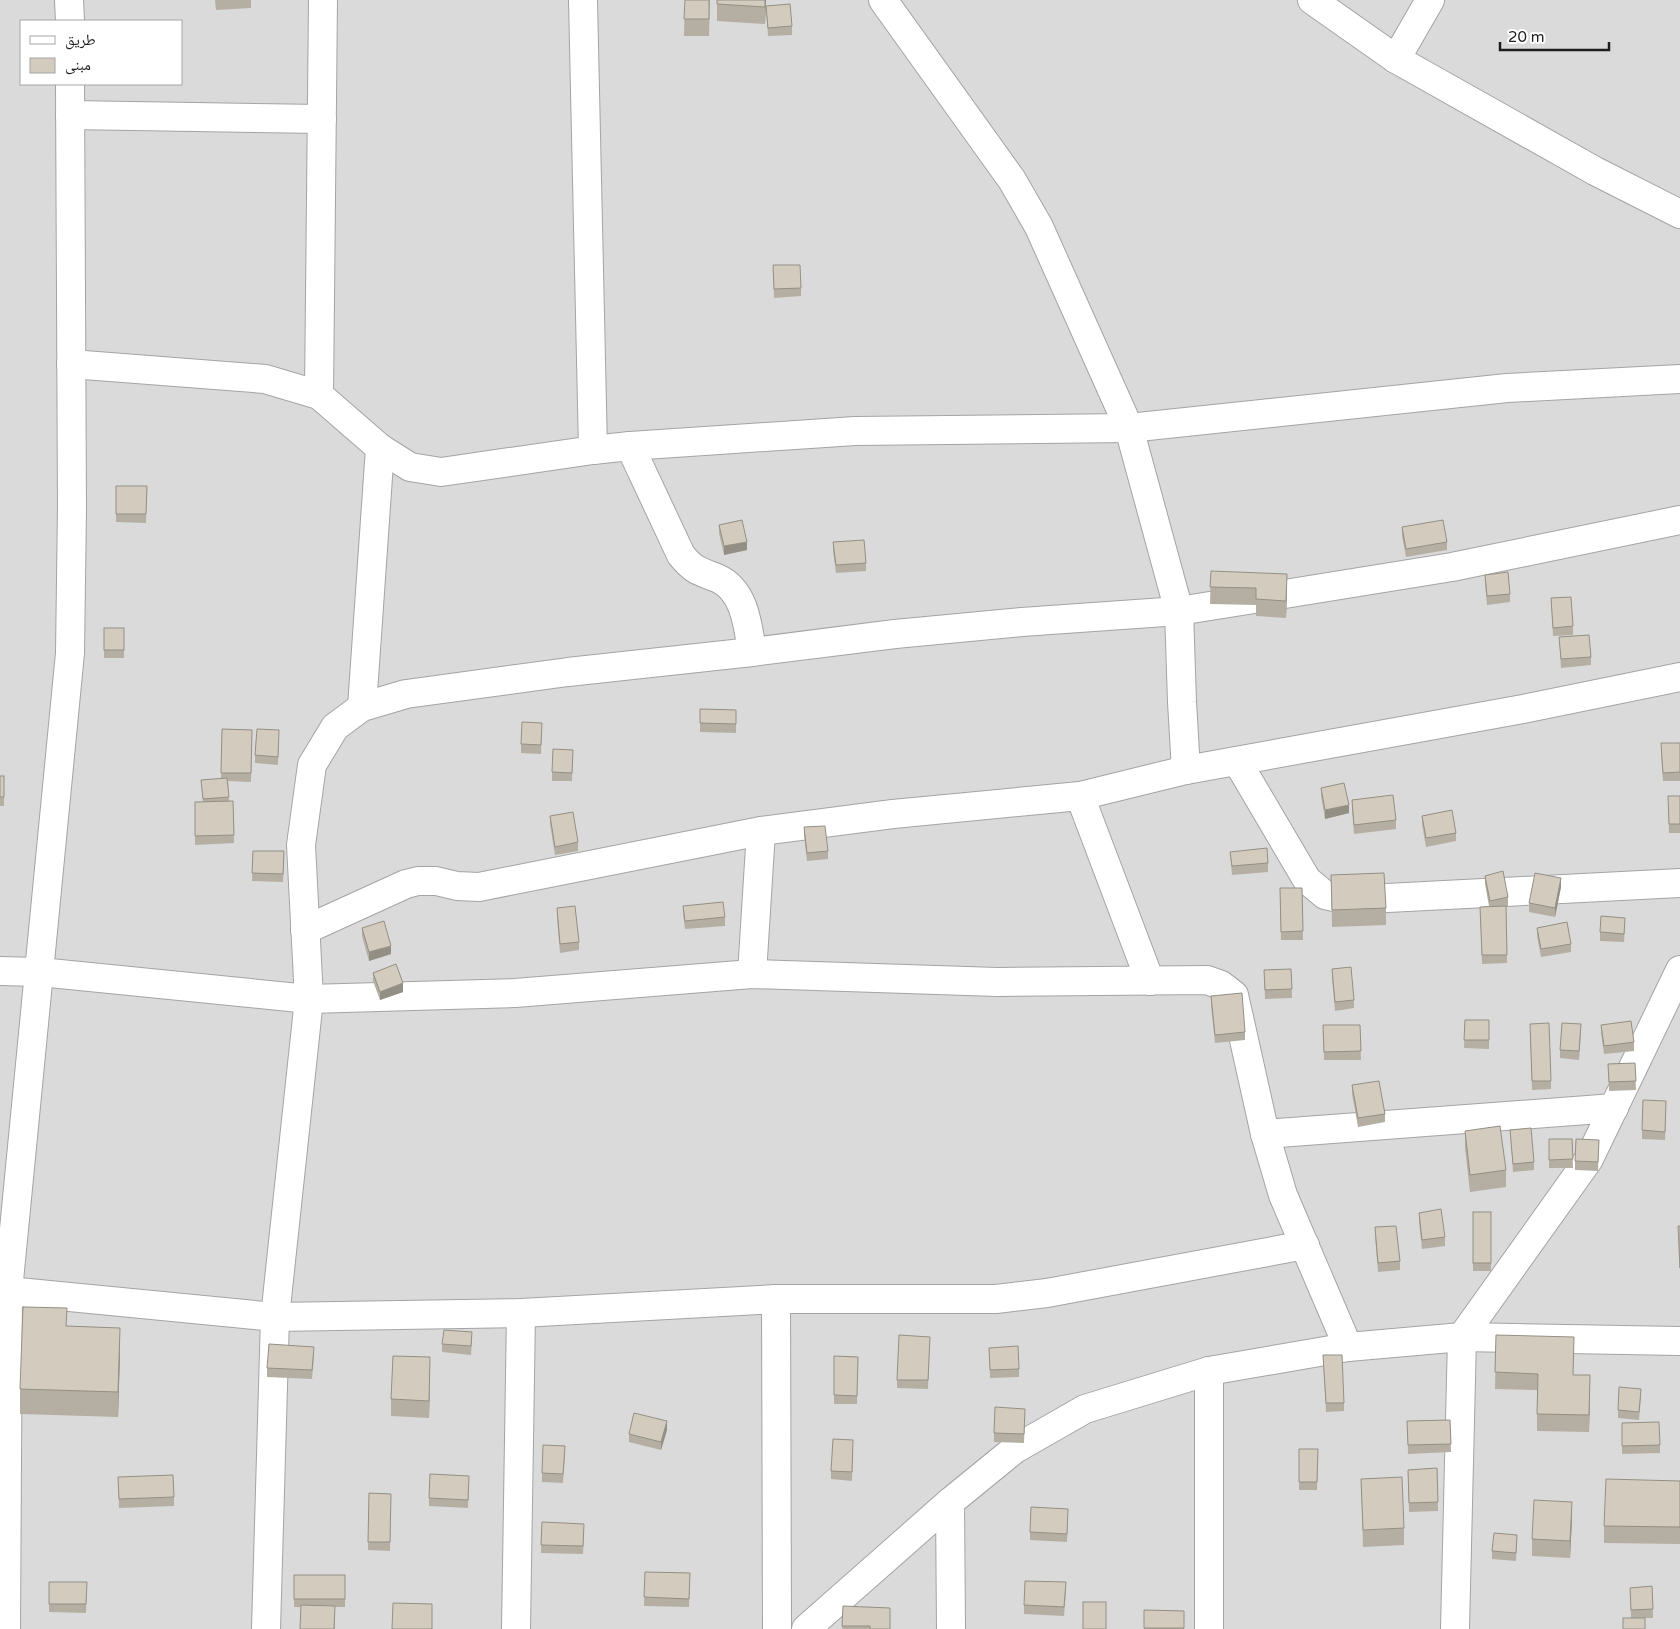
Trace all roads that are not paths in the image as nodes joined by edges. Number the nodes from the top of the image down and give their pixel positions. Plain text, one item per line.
1 (70, 0) edge
2 (323, 0) edge
3 (583, 0) edge
4 (883, 0) edge
5 (1312, 0) edge
6 (1430, 0) edge
7 (70, 20) edge
8 (1396, 59) junction
9 (70, 85) edge
10 (70, 115) junction
11 (322, 119) junction
12 (1680, 214) edge
13 (71, 364) junction
14 (1680, 379) edge
15 (319, 395) junction
16 (1128, 428) junction
17 (630, 446) junction
18 (380, 448) junction
19 (593, 450) junction
20 (1680, 520) edge
21 (1180, 611) junction
22 (752, 652) junction
23 (1680, 677) edge
24 (362, 707) junction
25 (1237, 761) junction
26 (1186, 770) junction
27 (1080, 796) junction
28 (761, 831) junction
29 (1680, 883) edge
30 (305, 930) junction
31 (1680, 970) edge
32 (0, 971) edge
33 (40, 972) junction
34 (752, 974) junction
35 (1150, 981) junction
36 (309, 999) junction
37 (1614, 1108) junction
38 (1265, 1134) junction
39 (1305, 1245) junction
40 (4, 1292) edge
41 (776, 1299) junction
42 (522, 1313) junction
43 (275, 1317) junction
44 (1462, 1336) junction
45 (1680, 1341) edge
46 (1348, 1347) junction
47 (1209, 1371) junction
48 (950, 1502) junction
49 (6, 1629) edge
50 (266, 1629) edge
51 (516, 1629) edge
52 (777, 1629) edge
53 (806, 1629) edge
54 (950, 1629) edge
55 (1209, 1629) edge
56 (1455, 1629) edge

1 - 7 street
2 - 11 street
3 - 19 street
4 - 16 street
5 - 8 street
6 - 8 street
8 - 12 street
9 - 10 street
10 - 11 street
10 - 13 street
11 - 15 street
13 - 15 street
13 - 33 street
14 - 16 street
15 - 18 street
16 - 17 street
16 - 21 street
17 - 19 street
17 - 22 street
18 - 19 street
18 - 24 street
20 - 21 street
21 - 22 street
21 - 26 street
22 - 24 street
23 - 25 street
24 - 30 street
25 - 26 street
25 - 29 street
26 - 27 street
27 - 28 street
27 - 35 street
28 - 30 street
28 - 34 street
30 - 36 street
31 - 37 street
32 - 33 street
33 - 36 street
33 - 40 street
34 - 35 street
34 - 36 street
35 - 38 street
36 - 43 street
37 - 38 street
37 - 44 street
38 - 39 street
39 - 41 street
39 - 46 street
40 - 43 street
40 - 49 street
41 - 42 street
41 - 52 street
42 - 43 street
42 - 51 street
43 - 50 street
44 - 45 street
44 - 46 street
44 - 56 street
46 - 47 street
47 - 48 street
47 - 55 street
48 - 53 street
48 - 54 street

